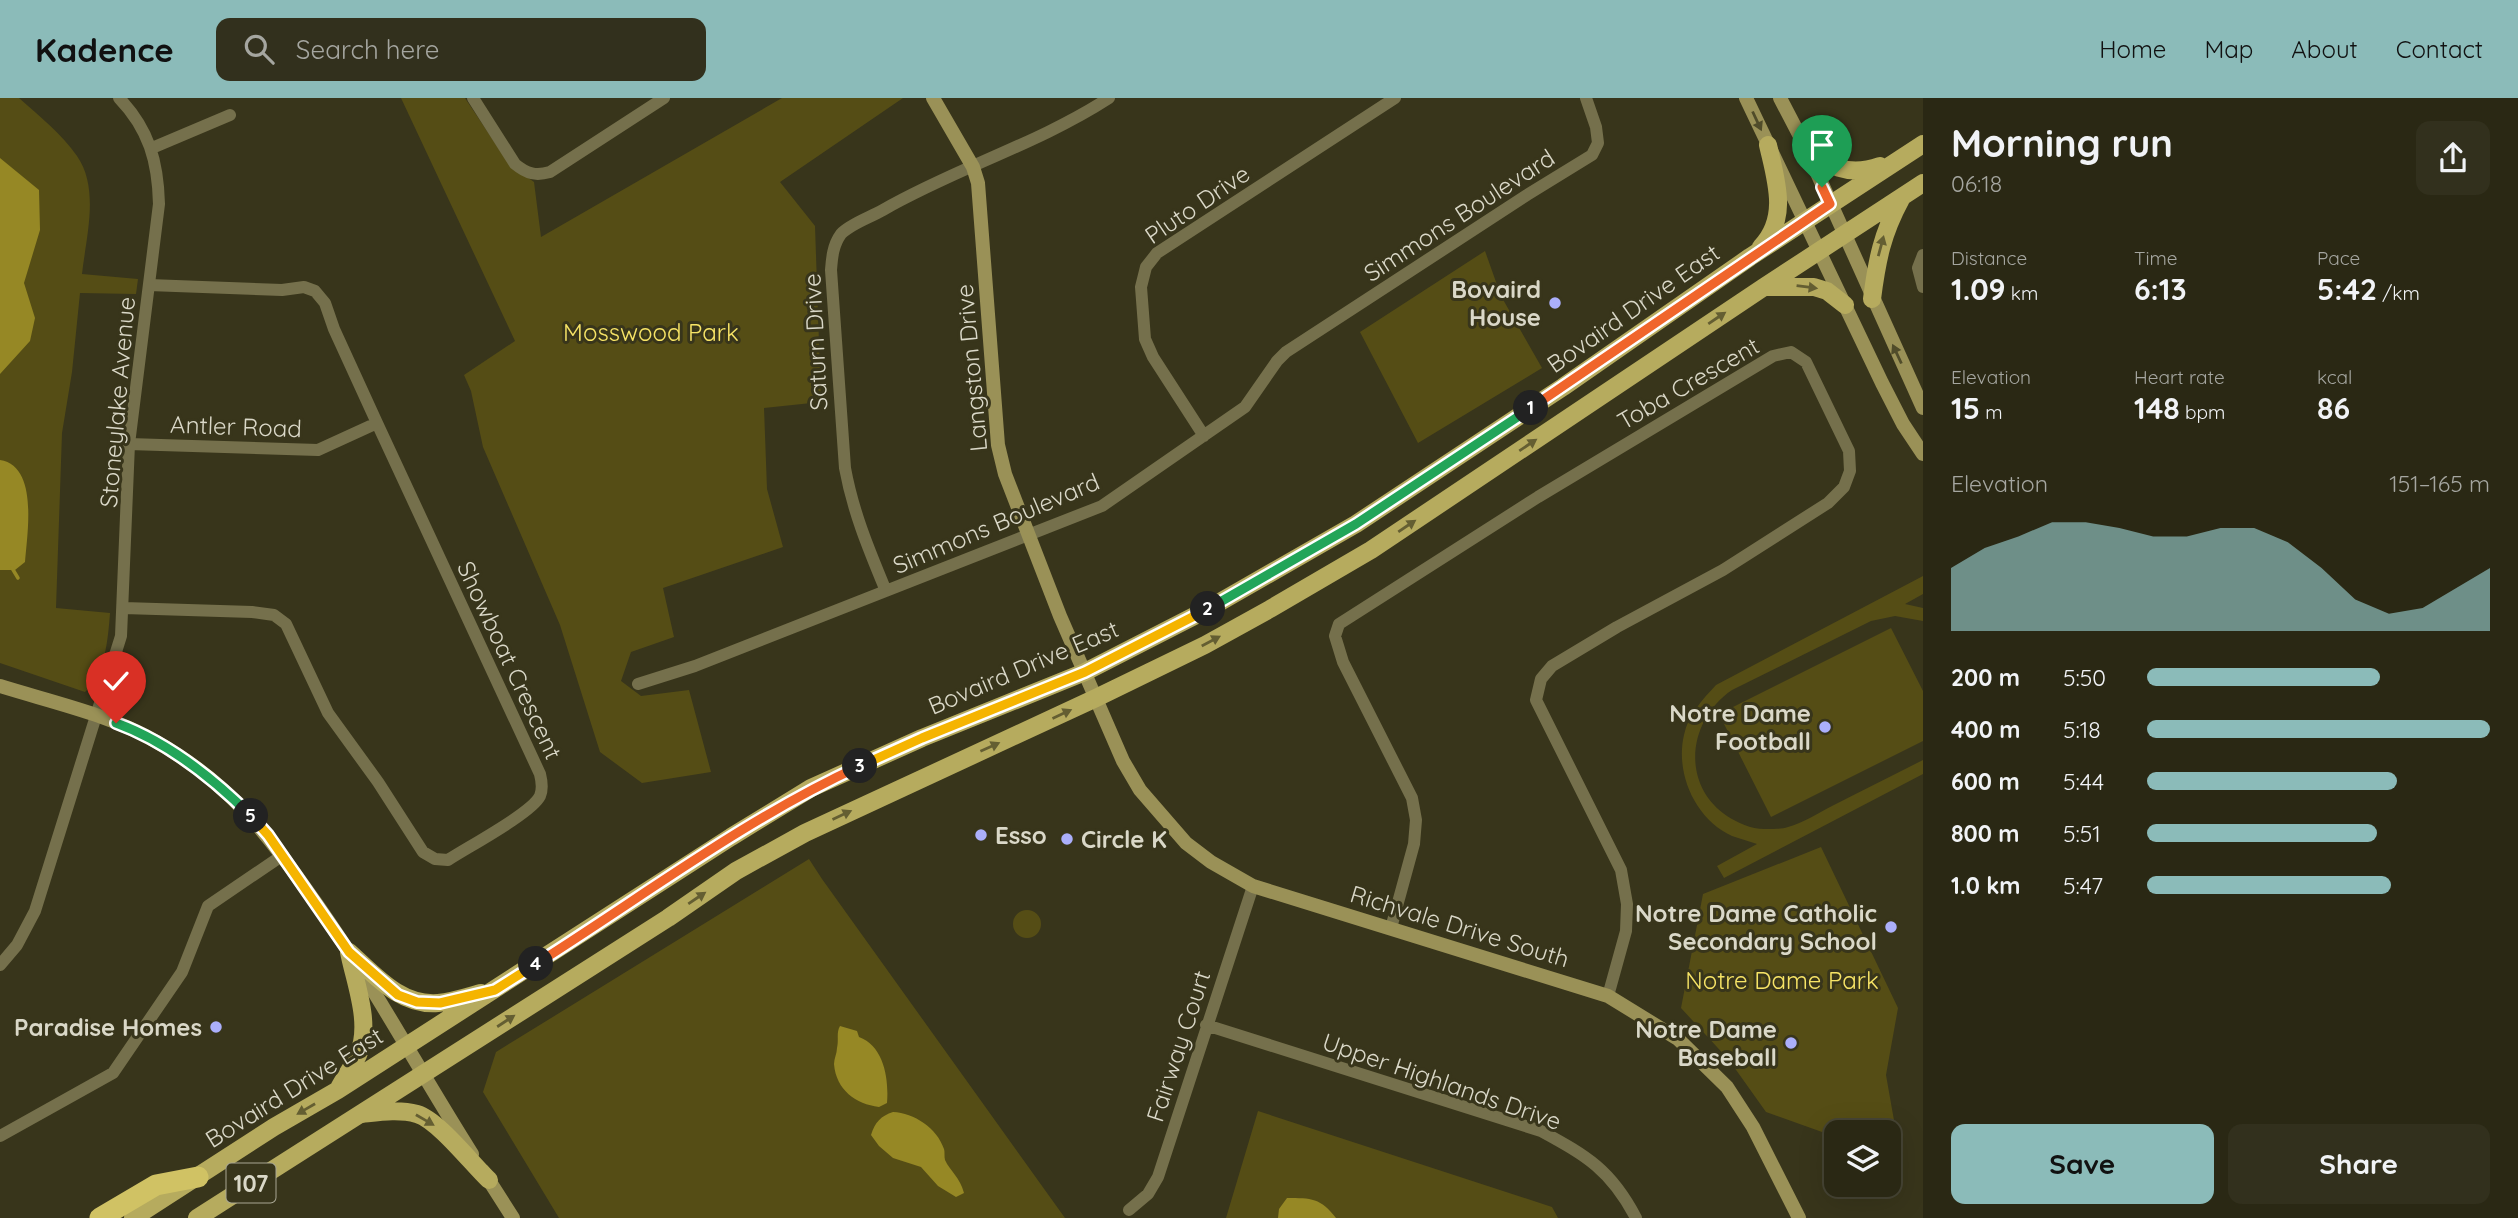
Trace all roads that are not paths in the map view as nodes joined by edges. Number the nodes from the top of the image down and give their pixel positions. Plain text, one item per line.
1 (119, 98) edge
2 (473, 98) edge
3 (664, 98) edge
4 (933, 98) edge
5 (1109, 98) edge
6 (1395, 98) edge
7 (1586, 98) edge
8 (1746, 98) edge
9 (1780, 98) edge
10 (230, 115) dead end
11 (1804, 144) junction
12 (1923, 144) edge
13 (1768, 145) junction
14 (152, 148) junction
15 (1900, 158) junction
16 (974, 167) junction
17 (1923, 183) edge
18 (1902, 197) junction
19 (1830, 204) junction
20 (1805, 221) junction
21 (1844, 235) junction
22 (1819, 251) junction
23 (1923, 255) edge
24 (1750, 257) junction
25 (149, 285) junction
26 (1923, 286) edge
27 (1764, 287) junction
28 (1872, 299) junction
29 (1845, 305) junction
30 (1923, 408) edge
31 (377, 423) junction
32 (1204, 436) junction
33 (129, 444) junction
34 (1923, 454) edge
35 (1028, 533) junction
36 (886, 591) junction
37 (124, 608) junction
38 (1085, 672) junction
39 (638, 684) dead end
40 (0, 686) edge
41 (1096, 698) junction
42 (97, 717) junction
43 (283, 855) junction
44 (1253, 886) junction
45 (1391, 928) junction
46 (349, 952) junction
47 (0, 965) edge
48 (495, 990) junction
49 (1608, 996) junction
50 (1206, 1025) junction
51 (407, 1046) junction
52 (423, 1074) junction
53 (338, 1090) junction
54 (359, 1114) junction
55 (0, 1136) edge
56 (198, 1177) junction
57 (489, 1180) junction
58 (1129, 1210) dead end
59 (100, 1218) edge
60 (132, 1218) edge
61 (197, 1218) edge
62 (513, 1218) edge
63 (1636, 1218) edge
64 (1799, 1218) edge

1 - 14 street, Stoneylake Avenue
2 - 3 street
4 - 16 street, Langston Drive
5 - 16 street
6 - 32 street, Pluto Drive
7 - 32 street, Simmons Boulevard
8 -> 13 street
9 - 11 street
10 - 14 street
11 - 15 main road
11 - 19 street
12 - 15 main road, Bovaird Drive East / 107
13 - 20 street
13 - 24 main road
14 - 25 street, Stoneylake Avenue
15 - 19 main road, Bovaird Drive East / 107
16 - 35 street, Langston Drive
16 - 36 street, Saturn Drive
17 - 18 main road, 107
18 - 21 main road, 107
28 -> 18 main road
19 - 20 main road, Bovaird Drive East / 107
19 - 21 street
20 - 22 street
20 - 24 main road, Bovaird Drive East / 107
21 - 22 main road, 107
21 - 28 street
22 - 27 main road, 107
22 - 29 street
23 - 26 street
24 - 38 main road, Bovaird Drive East / 107
25 - 31 street, Showboat Crescent
25 - 33 street, Stoneylake Avenue
27 -> 29 main road
41 -> 27 main road, 107
30 -> 28 street
29 - 34 street
31 - 33 street, Antler Road
31 - 37 street, Showboat Crescent
32 - 35 street, Simmons Boulevard
33 - 37 street, Stoneylake Avenue
35 - 36 street, Simmons Boulevard
35 - 38 street, Langston Drive
36 - 39 street, Simmons Boulevard
37 - 42 street, Stoneylake Avenue
38 - 41 street, Langston Drive
38 - 48 main road, Bovaird Drive East / 107
40 - 42 street
41 - 44 street, Richvale Drive South
52 -> 41 main road, 107
42 - 43 street
42 - 47 street, Stoneylake Avenue
43 - 46 street
43 - 55 street
44 - 45 street, Richvale Drive South
44 - 50 street, Fairway Court
45 - 49 street, Richvale Drive South
45 - 49 street, Toba Crescent
46 - 48 main road
46 - 51 street
46 - 53 main road
48 - 51 main road, Bovaird Drive East / 107
49 - 64 street, Richvale Drive South
50 - 58 street, Fairway Court
50 - 63 street, Upper Highlands Drive
51 - 52 street
51 - 53 main road, Bovaird Drive East / 107
52 - 54 main road, 107
52 - 57 street
53 -> 56 main road, Bovaird Drive East / 107
54 -> 57 main road
54 - 61 main road, 107
56 - 59 highway
56 - 60 main road, Bovaird Drive East / 107
57 - 62 street

